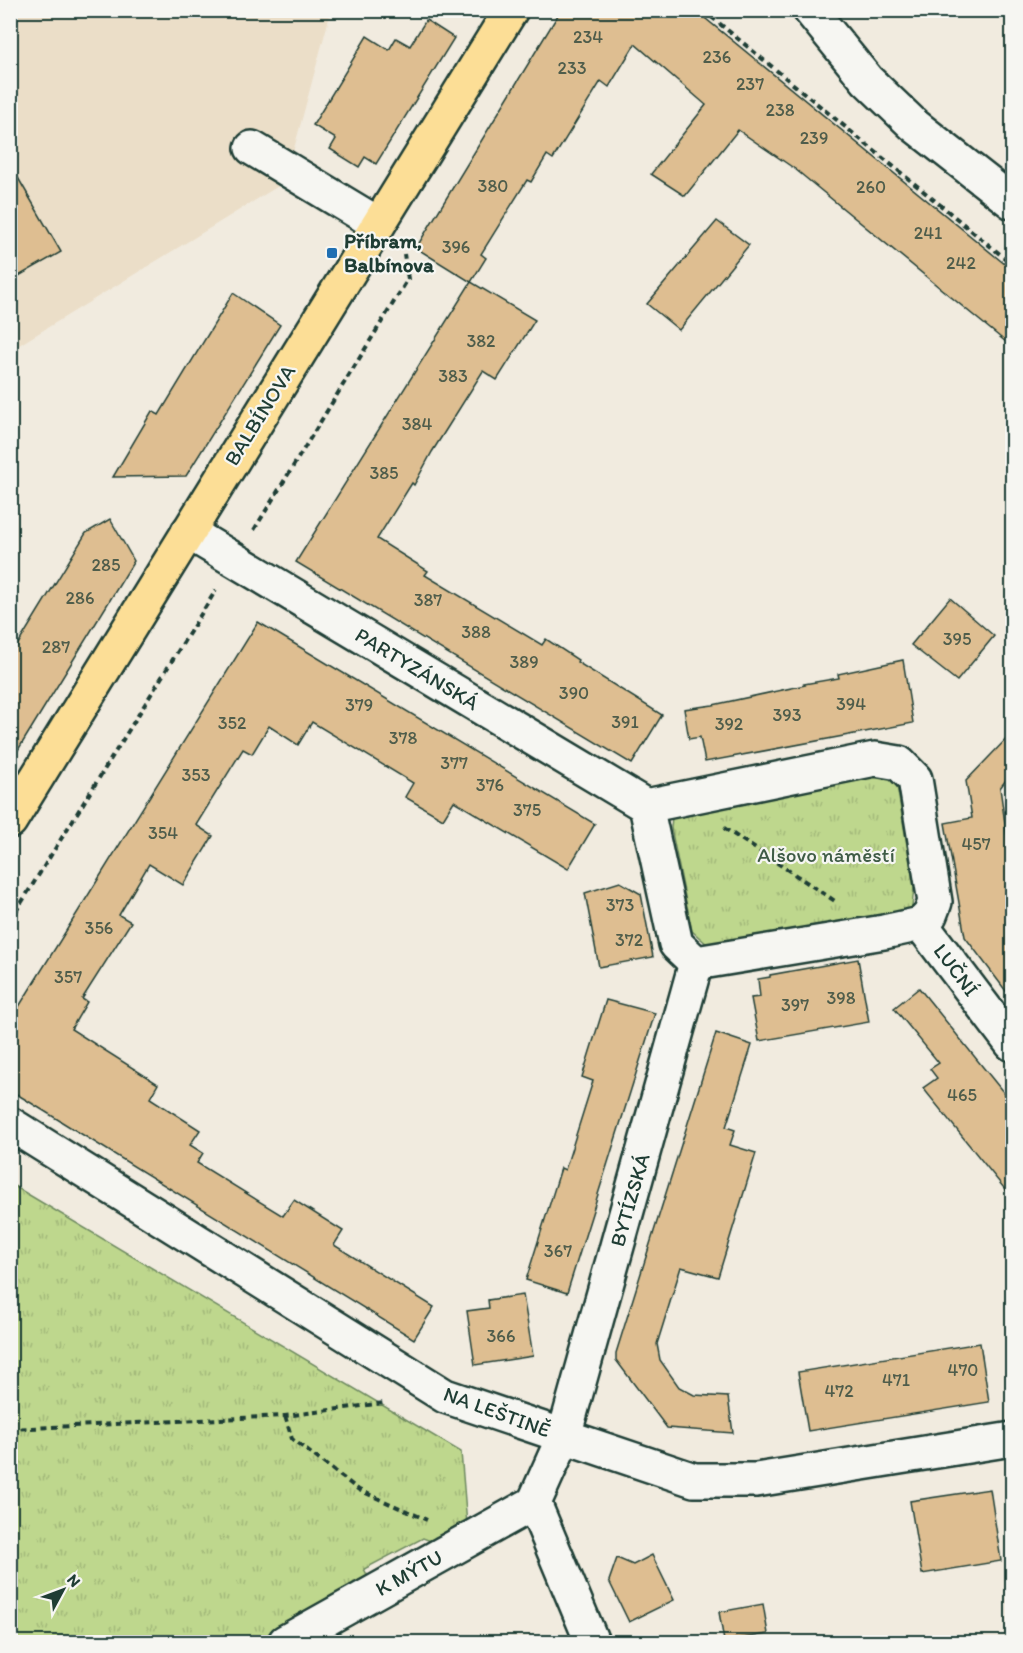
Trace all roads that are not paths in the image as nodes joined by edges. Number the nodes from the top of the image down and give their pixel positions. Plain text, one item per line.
1 (511, 10) edge
2 (810, 10) edge
3 (252, 148) dead end
4 (1012, 202) edge
5 (378, 224) junction
6 (188, 532) junction
7 (646, 806) junction
8 (10, 820) edge
9 (921, 924) junction
10 (696, 963) junction
11 (1012, 1044) edge
12 (10, 1124) edge
13 (564, 1436) junction
14 (1012, 1440) edge
15 (534, 1503) junction
16 (285, 1642) edge
17 (592, 1642) edge

1 - 5 main road, BALBÍNOVA
2 - 4 street
3 - 5 street
5 - 6 main road, BALBÍNOVA
6 - 7 street, PARTYZÁNSKÁ
6 - 8 main road, BALBÍNOVA
7 - 9 street
7 - 10 street
9 - 10 street
9 - 11 street, LUČNÍ
10 - 13 street, BYTÍZSKÁ
12 - 13 street, NA LEŠTINĚ
13 - 14 street, NA LEŠTINĚ
13 - 15 street, BYTÍZSKÁ
15 - 16 street, K MÝTU
15 - 17 street

